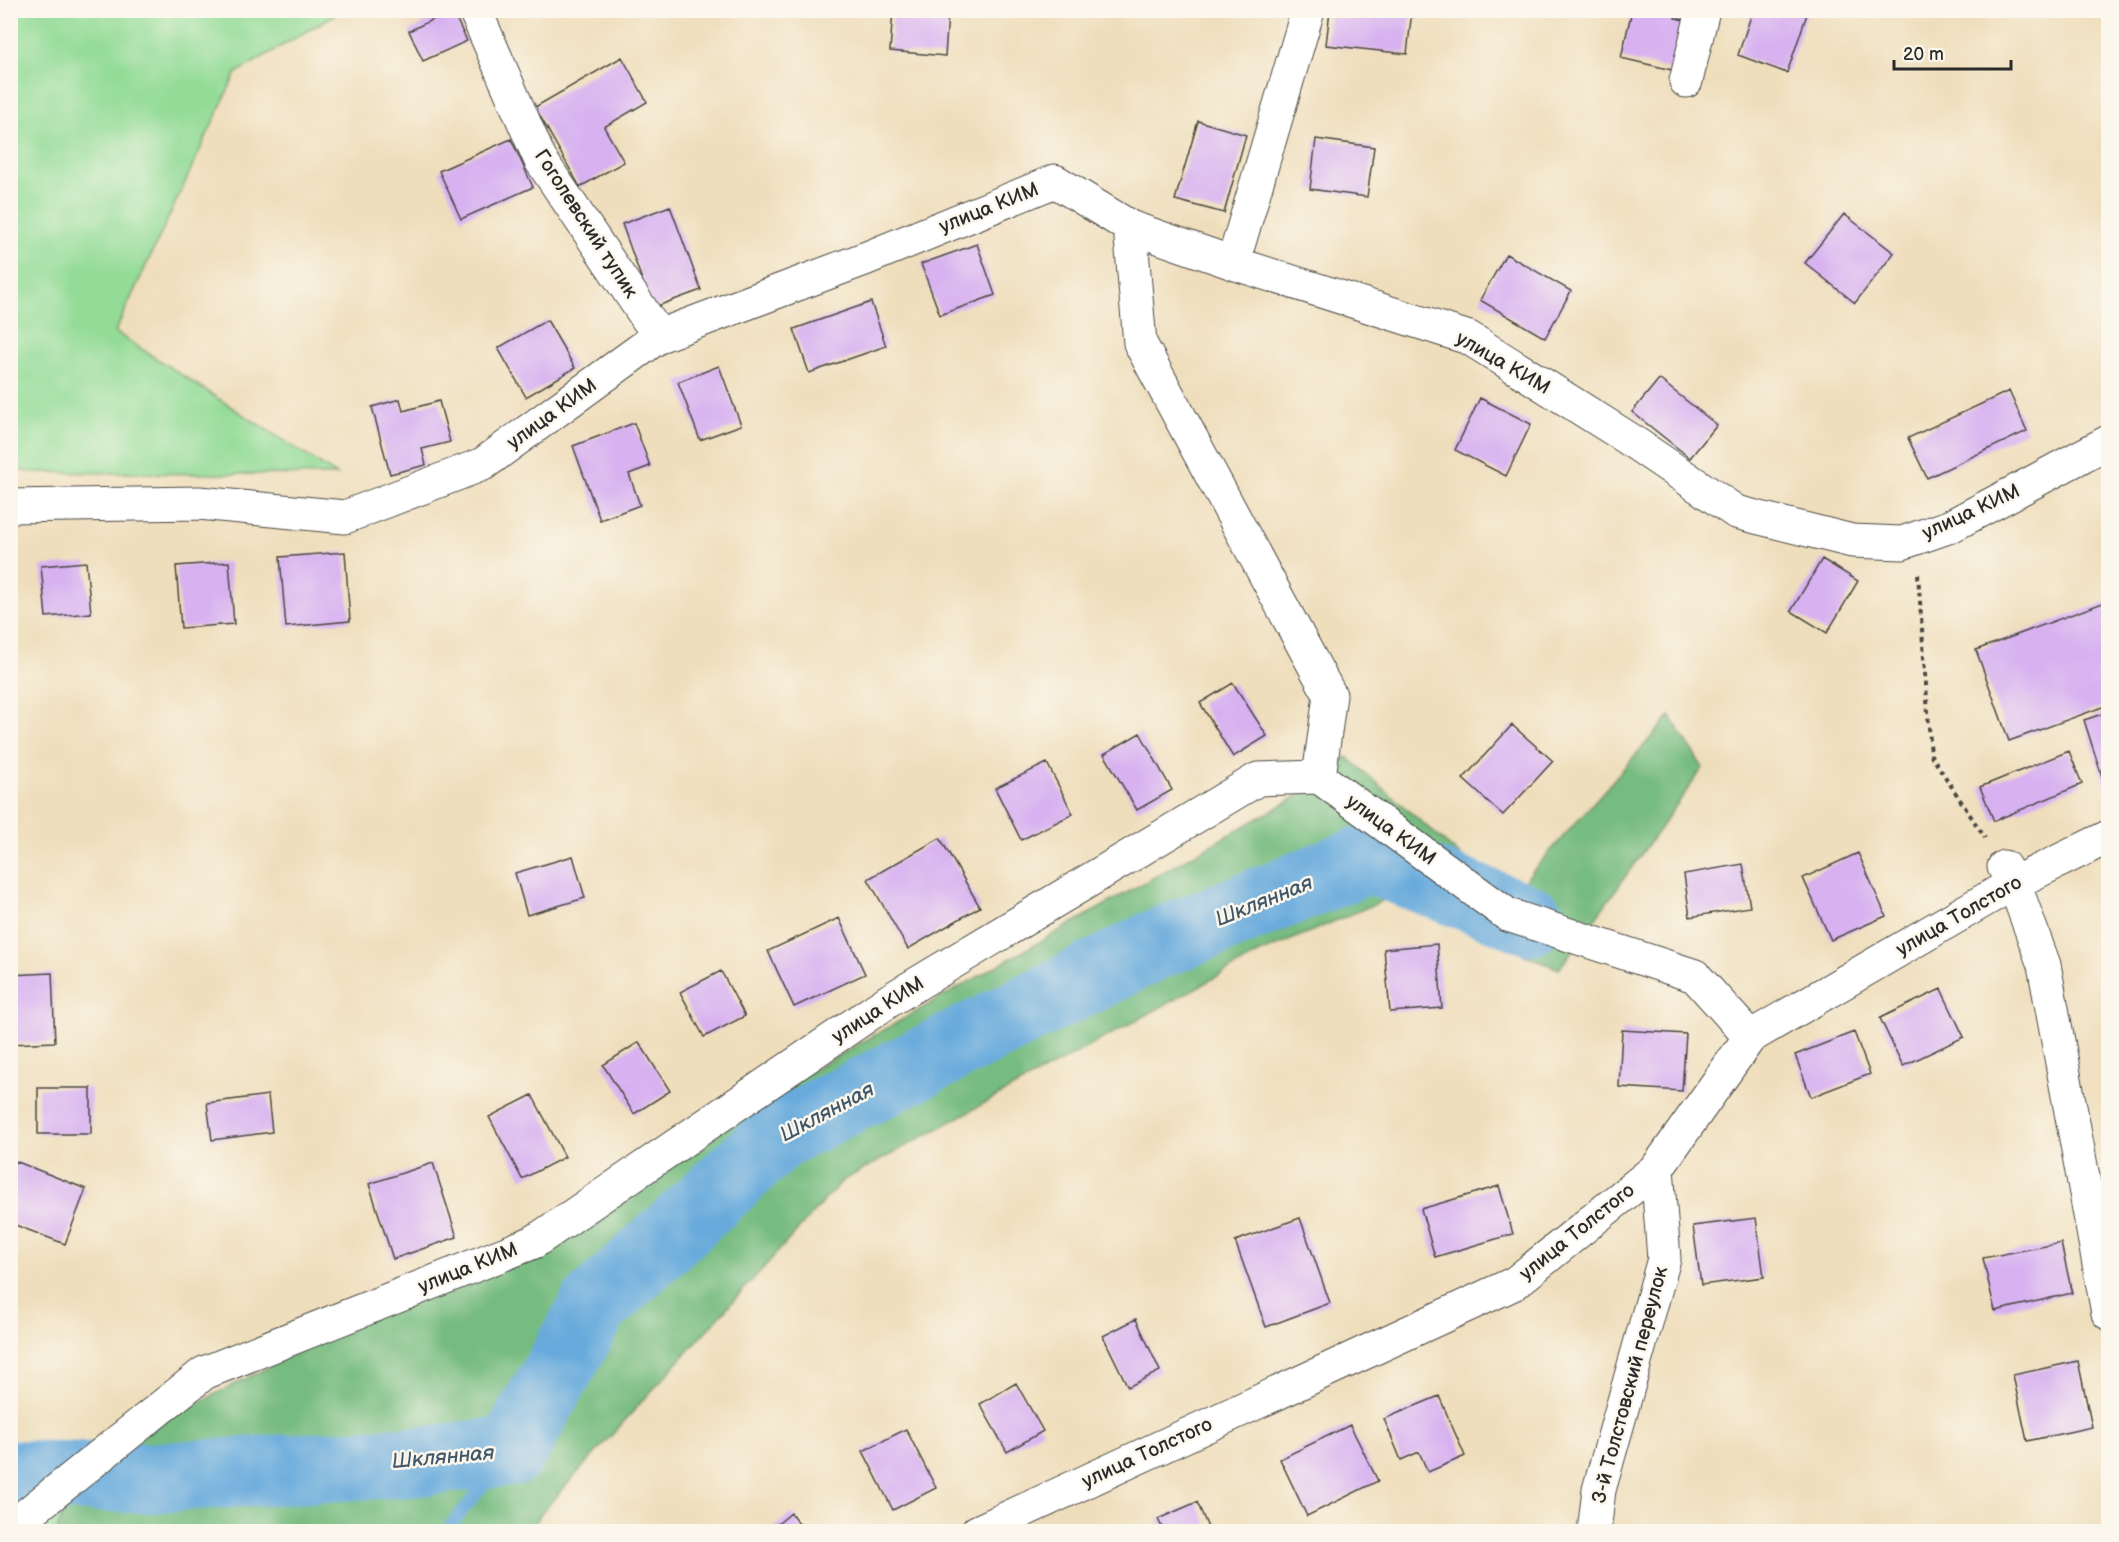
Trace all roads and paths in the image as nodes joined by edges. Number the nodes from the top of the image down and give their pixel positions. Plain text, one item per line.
1 (475, 10) edge
2 (1308, 10) edge
3 (1703, 10) edge
4 (1686, 81) dead end
5 (1130, 227) junction
6 (1233, 263) junction
7 (659, 336) junction
8 (2109, 442) edge
9 (10, 506) edge
10 (1902, 543) junction
11 (1318, 777) junction
12 (2109, 837) edge
13 (2009, 875) junction
14 (1749, 1036) junction
15 (1657, 1167) junction
16 (2109, 1313) edge
17 (10, 1528) edge
18 (977, 1532) edge
19 (1594, 1532) edge

1 - 7 street, Гоголевский тупик
2 - 6 street
3 - 4 street
5 - 6 street, улица КИМ
5 - 7 street, улица КИМ
5 - 11 street
6 - 10 street, улица КИМ
7 - 9 street, улица КИМ
8 - 10 street, улица КИМ
10 - 13 path
11 - 14 street, улица КИМ
11 - 17 street, улица КИМ
12 - 13 street, улица Толстого
13 - 14 street, улица Толстого
13 - 16 street
14 - 15 street, улица Толстого
15 - 18 street, улица Толстого
15 - 19 street, 3-й Толстовский переулок

